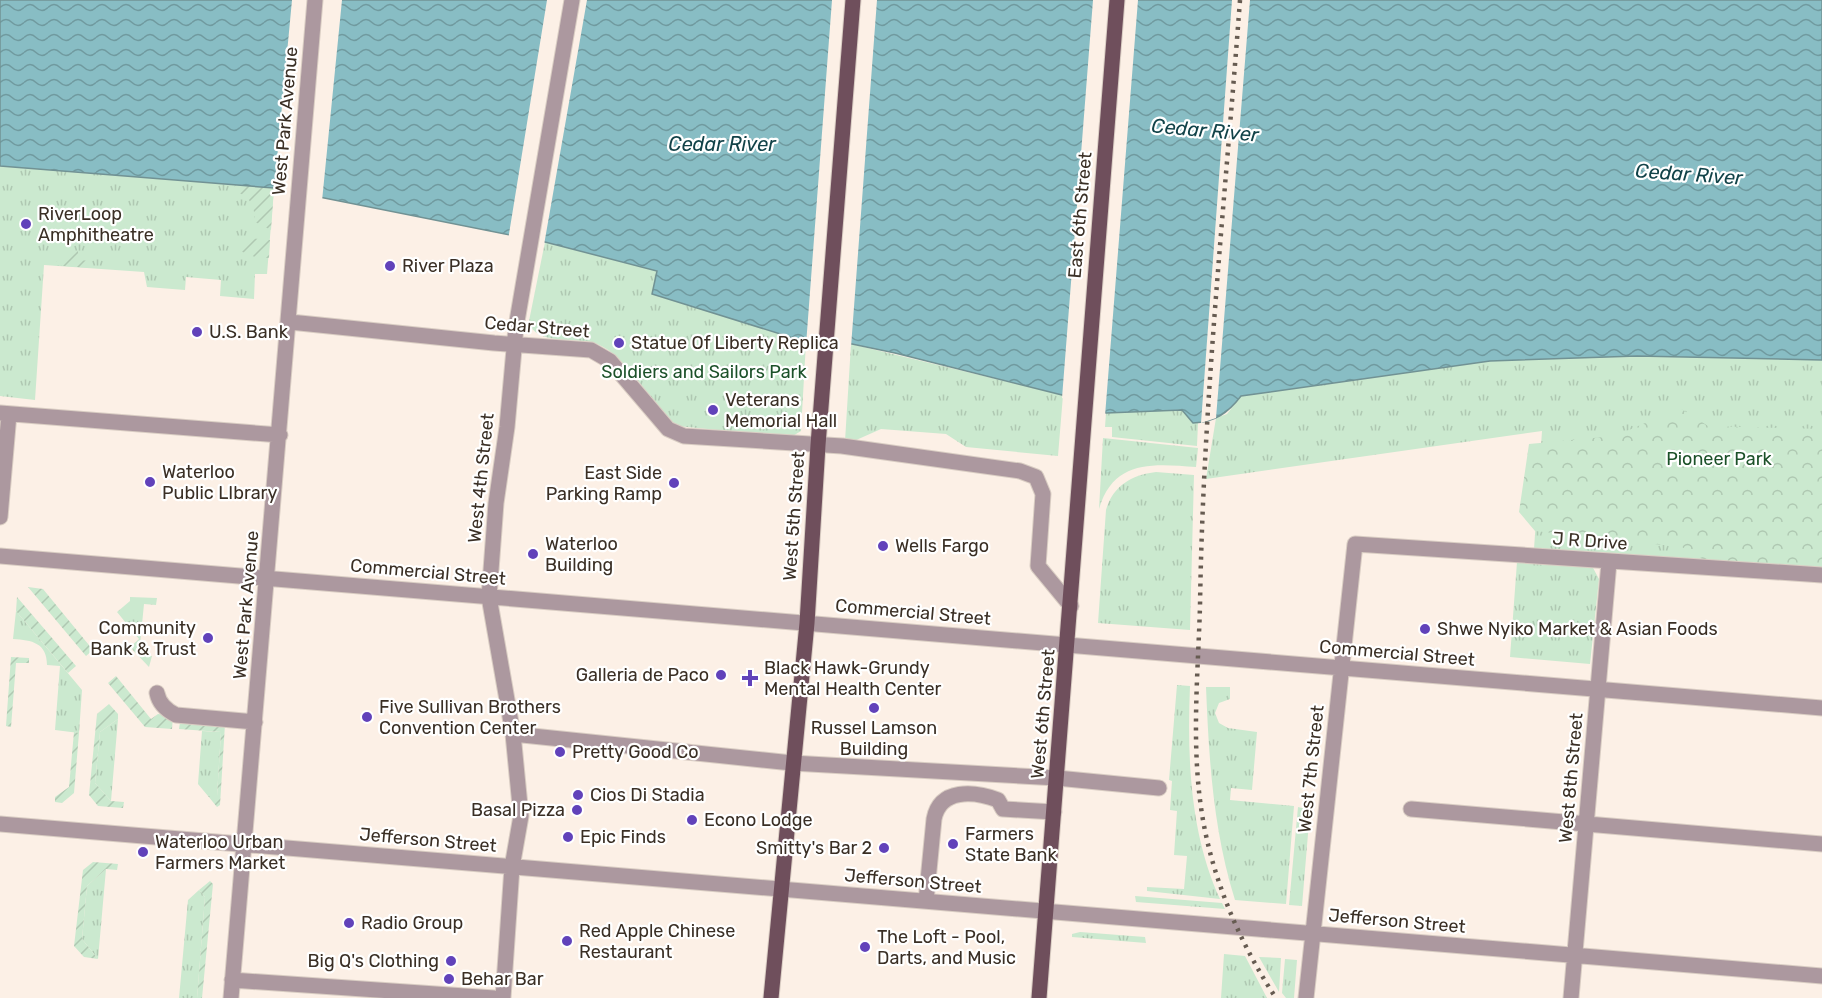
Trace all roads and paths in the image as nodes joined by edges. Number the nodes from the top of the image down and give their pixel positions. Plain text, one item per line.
1 (315, 0) edge
2 (572, 0) edge
3 (853, 0) edge
4 (1117, 0) edge
5 (290, 322) junction
6 (514, 344) junction
7 (5, 413) edge
8 (1082, 432) joint
9 (280, 435) junction
10 (818, 445) junction
11 (0, 518) edge
12 (1355, 544) joint
13 (0, 556) edge
14 (1610, 562) junction
15 (1822, 575) edge
16 (268, 579) junction
17 (489, 597) junction
18 (1071, 606) junction
19 (807, 623) junction
20 (1068, 645) junction
21 (1341, 668) junction
22 (1598, 689) junction
23 (158, 693) dead end
24 (1822, 708) edge
25 (255, 722) junction
26 (513, 734) junction
27 (792, 763) junction
28 (1057, 778) junction
29 (1159, 788) dead end
30 (1411, 809) dead end
31 (1054, 812) junction
32 (0, 824) edge
33 (1586, 824) junction
34 (244, 844) junction
35 (1822, 844) edge
36 (512, 867) junction
37 (780, 889) junction
38 (926, 901) junction
39 (1046, 911) junction
40 (1313, 933) junction
41 (1574, 955) junction
42 (1822, 976) edge
43 (232, 980) junction
44 (231, 998) edge
45 (494, 998) edge
46 (503, 998) edge
47 (771, 998) edge
48 (1039, 998) edge
49 (1306, 998) edge
50 (1570, 998) edge

1 - 5 street, West Park Avenue
2 - 6 street, West 4th Street
3 - 10 main road, West 5th Street
4 - 8 main road, East 6th Street
5 - 6 street, Cedar Street
5 - 9 street, West Park Avenue
6 - 10 street, Cedar Street
6 - 17 street, West 4th Street
7 - 9 street
7 - 11 street
8 - 18 main road, West 6th Street
9 - 16 street, West Park Avenue
10 - 18 street, Cedar Street
10 - 19 main road, West 5th Street
12 - 14 street, J R Drive
12 - 21 street, West 7th Street
13 - 16 street, Commercial Street
14 - 15 street, J R Drive
14 - 22 street, West 8th Street
16 - 17 street, Commercial Street
16 - 25 street, West Park Avenue
17 - 19 street, Commercial Street
17 - 26 street, West 4th Street
18 - 20 main road, West 6th Street
19 - 20 street, Commercial Street
19 - 27 main road, West 5th Street
20 - 21 street, Commercial Street
20 - 28 main road, West 6th Street
21 - 22 street, Commercial Street
21 - 40 street, West 7th Street
22 - 24 street, Commercial Street
22 - 33 street, West 8th Street
23 - 25 street
25 - 34 street, West Park Avenue
26 - 27 street
26 - 36 street, West 4th Street
27 - 28 street
27 - 37 main road, West 5th Street
28 - 29 street
28 - 31 main road, West 6th Street
30 - 33 street
31 - 38 street
31 - 39 main road, West 6th Street
32 - 34 street, Jefferson Street
33 - 35 street
33 - 41 street, West 8th Street
34 - 36 street, Jefferson Street
34 - 43 street, West Park Avenue
36 - 37 street, Jefferson Street
36 - 46 street, West 4th Street
37 - 38 street, Jefferson Street
37 - 47 main road, West 5th Street
38 - 39 street, Jefferson Street
39 - 40 street, Jefferson Street
39 - 48 main road, West 6th Street
40 - 41 street, Jefferson Street
40 - 49 street, West 7th Street
41 - 42 street, Jefferson Street
41 - 50 street, West 8th Street
43 - 44 street, West Park Avenue
43 - 45 street

